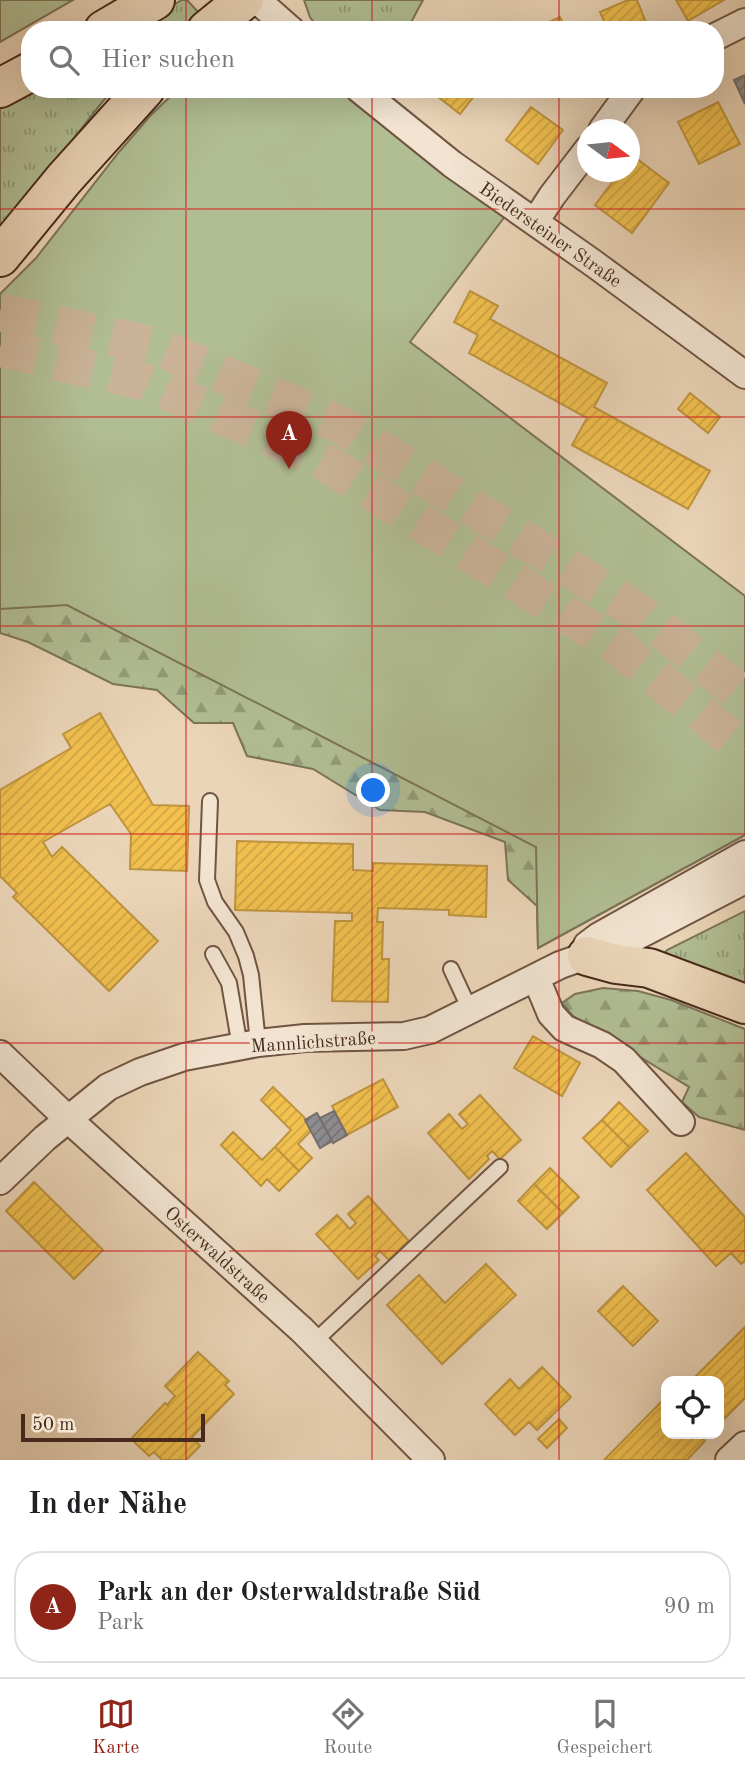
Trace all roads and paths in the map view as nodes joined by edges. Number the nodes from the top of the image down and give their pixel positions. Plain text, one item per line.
1 (155, 0) edge
2 (244, 0) edge
3 (257, 0) edge
4 (119, 21) edge
5 (218, 21) edge
6 (280, 21) edge
7 (745, 22) edge
8 (724, 32) edge
9 (21, 77) edge
10 (0, 88) edge
11 (137, 98) edge
12 (370, 98) edge
13 (625, 98) edge
14 (610, 119) edge
15 (577, 162) edge
16 (535, 222) junction
17 (0, 257) edge
18 (745, 375) edge
19 (209, 801) dead end
20 (745, 853) edge
21 (745, 880) edge
22 (213, 954) dead end
23 (574, 961) junction
24 (451, 969) dead end
25 (536, 978) junction
26 (745, 1004) edge
27 (470, 1010) junction
28 (249, 1045) junction
29 (0, 1054) edge
30 (68, 1119) junction
31 (681, 1122) dead end
32 (500, 1167) dead end
33 (0, 1181) edge
34 (314, 1342) junction
35 (745, 1445) edge
36 (431, 1460) edge
37 (729, 1460) edge

1 - 4 highway
2 - 5 highway
3 - 6 street
7 - 8 street
9 - 10 highway
11 - 17 highway
12 - 16 street, Biedersteiner Straße
13 - 14 street
15 - 16 street
16 - 18 street, Biedersteiner Straße
19 - 28 lane
20 - 23 street, Mannlichstraße
21 - 23 street, Mannlichstraße
22 - 28 lane
23 - 25 street, Mannlichstraße
23 - 26 highway
24 - 27 lane
25 - 27 street, Mannlichstraße
25 - 31 street
27 - 28 street, Mannlichstraße
28 - 30 street, Mannlichstraße
29 - 30 street, Osterwaldstraße
30 - 33 street, Mannlichstraße
30 - 34 street, Osterwaldstraße
32 - 34 lane
34 - 36 street, Osterwaldstraße
35 - 37 street

